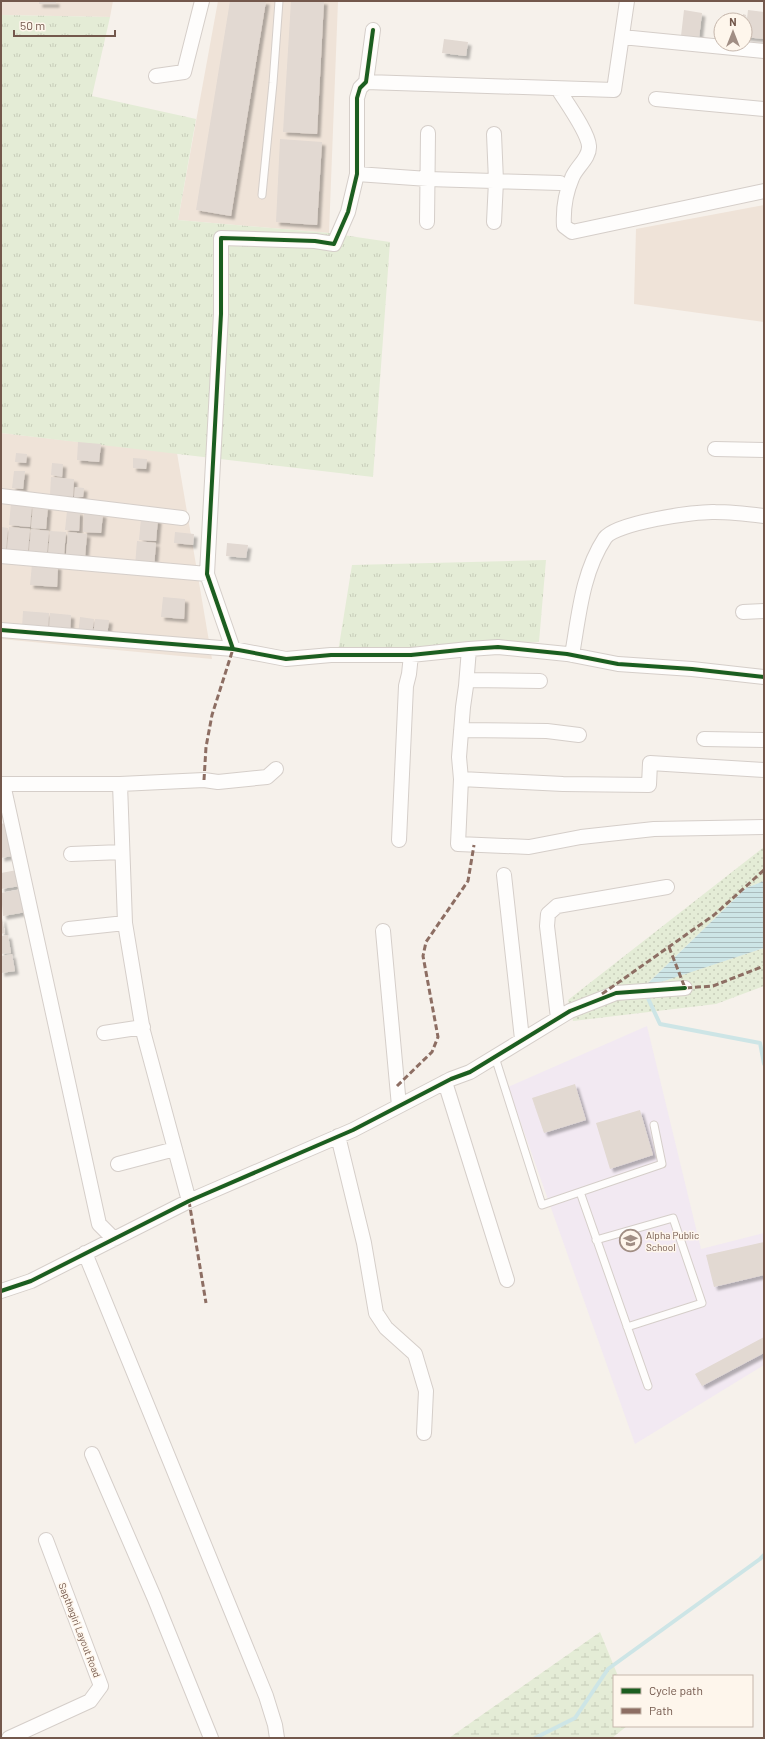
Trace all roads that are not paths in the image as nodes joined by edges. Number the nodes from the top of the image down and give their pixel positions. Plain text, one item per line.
1 (202, 1) edge
2 (279, 1) edge
3 (627, 1) edge
4 (372, 30) dead end
5 (622, 37) junction
6 (764, 52) edge
7 (156, 76) dead end
8 (366, 82) junction
9 (558, 89) junction
10 (656, 98) dead end
11 (764, 109) edge
12 (428, 133) dead end
13 (494, 134) dead end
14 (357, 174) junction
15 (428, 179) junction
16 (496, 182) junction
17 (560, 184) dead end
18 (764, 191) edge
19 (262, 195) dead end
20 (427, 222) dead end
21 (494, 222) dead end
22 (715, 449) dead end
23 (764, 450) edge
24 (1, 496) edge
25 (764, 516) edge
26 (182, 518) dead end
27 (1, 556) edge
28 (207, 574) junction
29 (764, 611) edge
30 (743, 612) dead end
31 (1, 630) edge
32 (233, 649) junction
33 (469, 649) junction
34 (411, 655) junction
35 (572, 655) junction
36 (764, 677) edge
37 (467, 680) junction
38 (540, 681) dead end
39 (461, 730) junction
40 (579, 735) dead end
41 (704, 738) dead end
42 (764, 740) edge
43 (276, 769) dead end
44 (764, 770) edge
45 (461, 779) junction
46 (2, 784) edge
47 (120, 784) junction
48 (764, 827) edge
49 (399, 840) dead end
50 (122, 852) junction
51 (71, 854) dead end
52 (504, 875) dead end
53 (667, 887) dead end
54 (125, 923) junction
55 (69, 929) dead end
56 (383, 931) dead end
57 (684, 988) dead end
58 (558, 1018) junction
59 (143, 1026) junction
60 (104, 1033) dead end
61 (522, 1039) junction
62 (495, 1057) junction
63 (445, 1082) junction
64 (399, 1106) junction
65 (654, 1125) dead end
66 (338, 1136) junction
67 (175, 1149) junction
68 (118, 1164) dead end
69 (580, 1192) junction
70 (189, 1201) junction
71 (114, 1239) junction
72 (596, 1240) junction
73 (85, 1254) junction
74 (507, 1280) dead end
75 (1, 1290) edge
76 (627, 1327) junction
77 (648, 1386) dead end
78 (424, 1433) dead end
79 (92, 1454) dead end
80 (46, 1540) dead end
81 (10, 1738) edge
82 (211, 1738) edge
83 (277, 1738) edge

1 - 7 street
2 - 19 lane
3 - 5 street
4 - 8 street
5 - 6 street
5 - 9 street
8 - 9 street
8 - 14 street
9 - 18 street
10 - 11 street
12 - 15 street
13 - 16 street
14 - 15 street
14 - 28 street
15 - 16 street
15 - 20 street
16 - 17 street
16 - 21 street
22 - 23 street
24 - 26 street
25 - 35 street
27 - 28 street
28 - 32 street
29 - 30 street
31 - 32 street
32 - 34 street
33 - 34 street
33 - 35 street
33 - 37 street
34 - 49 street
35 - 36 street
37 - 38 street
37 - 39 street
39 - 40 street
39 - 45 street
41 - 42 street
43 - 47 street
44 - 45 street
45 - 48 street
46 - 47 street
46 - 71 street
47 - 50 street
50 - 51 street
50 - 54 street
52 - 61 street
53 - 58 street
54 - 55 street
54 - 59 street
56 - 64 street
57 - 58 street
58 - 61 street
59 - 60 street
59 - 67 street
61 - 62 street
62 - 63 street
62 - 69 lane
63 - 64 street
63 - 74 street
64 - 66 street
65 - 69 lane
66 - 70 street
66 - 78 street
67 - 68 street
67 - 70 street
69 - 72 lane
70 - 71 street
71 - 73 street
72 - 76 lane
72 - 76 lane
73 - 75 street
73 - 83 street
76 - 77 lane
79 - 82 street
80 - 81 street, Sapthagiri Layout Road

